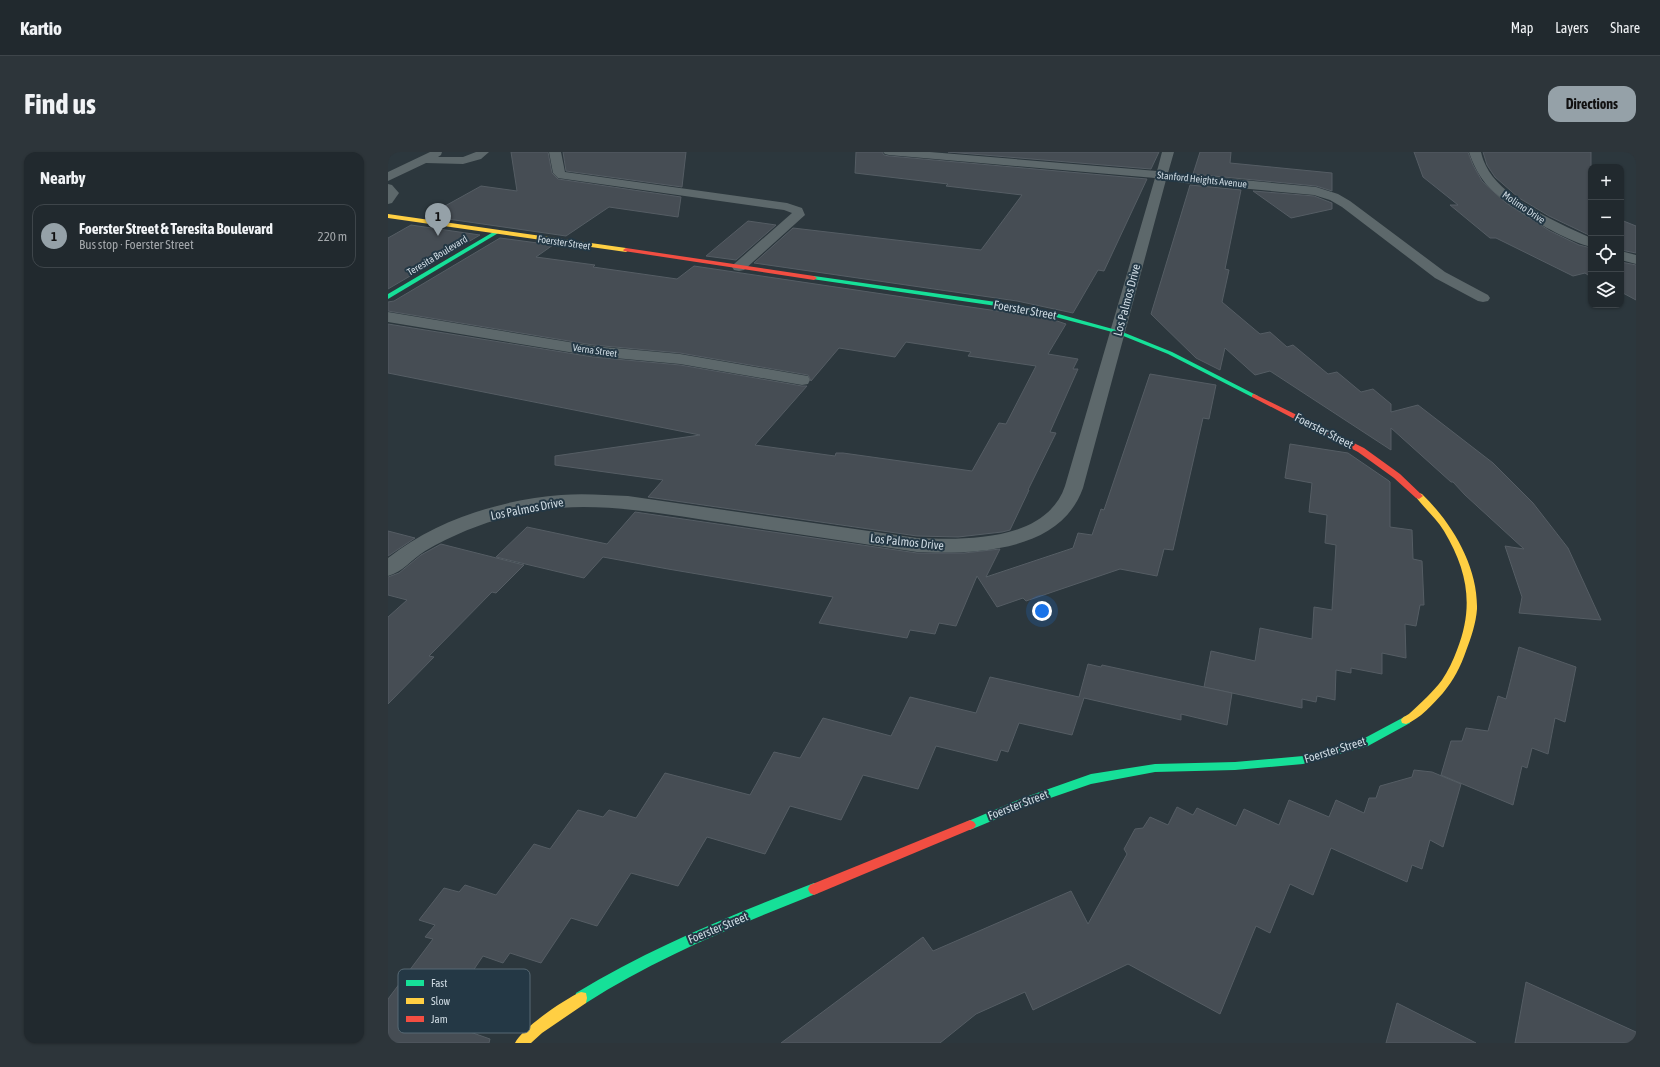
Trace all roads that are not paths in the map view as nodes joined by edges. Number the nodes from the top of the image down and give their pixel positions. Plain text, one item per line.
1 (439, 152) edge
2 (483, 152) edge
3 (555, 152) edge
4 (889, 152) edge
5 (1168, 152) edge
6 (1475, 152) edge
7 (425, 159) junction
8 (1161, 175) junction
9 (388, 177) edge
10 (388, 188) edge
11 (388, 200) edge
12 (388, 216) edge
13 (497, 232) junction
14 (1588, 242) edge
15 (1624, 256) edge
16 (1636, 260) edge
17 (739, 267) junction
18 (388, 297) edge
19 (1483, 298) dead end
20 (388, 317) edge
21 (1118, 332) junction
22 (802, 380) dead end
23 (388, 569) edge
24 (522, 1043) edge

1 - 7 street
2 - 7 street
3 - 17 street
4 - 8 street, Stanford Heights Avenue
5 - 8 street, Los Palmos Drive
6 - 14 street, Molimo Drive
7 - 9 street
8 - 19 street, Stanford Heights Avenue
8 - 21 street, Los Palmos Drive
10 - 11 street
12 - 13 street, Foerster Street
13 - 17 street, Foerster Street
13 - 18 street, Teresita Boulevard
15 - 16 street
17 - 21 street, Foerster Street
20 - 22 street, Verna Street
21 - 23 street, Los Palmos Drive
21 - 24 street, Foerster Street

